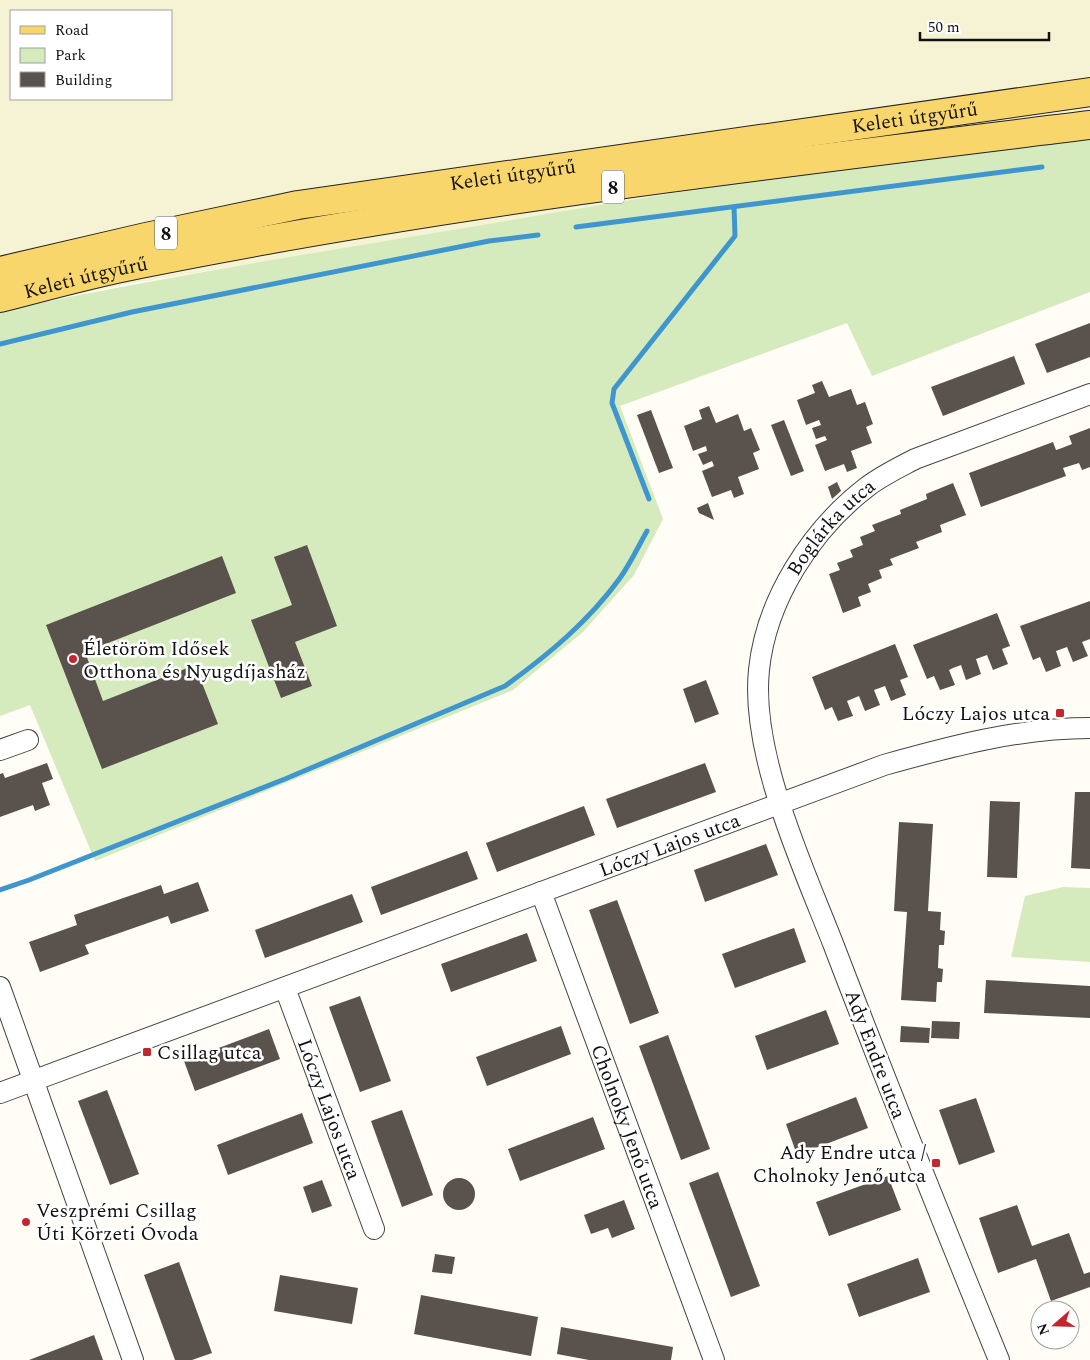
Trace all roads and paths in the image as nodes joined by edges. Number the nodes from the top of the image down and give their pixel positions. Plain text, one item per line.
1 (1090, 92) edge
2 (1090, 125) edge
3 (0, 271) edge
4 (0, 298) edge
5 (1090, 394) edge
6 (1090, 728) edge
7 (28, 740) dead end
8 (0, 750) edge
9 (779, 802) junction
10 (541, 892) junction
11 (0, 987) edge
12 (285, 988) junction
13 (32, 1081) junction
14 (0, 1093) edge
15 (374, 1229) dead end
16 (133, 1360) edge
17 (714, 1360) edge
18 (999, 1360) edge

1 - 3 main road, Keleti útgyűrű / 8
2 - 4 main road, Keleti útgyűrű / 8
5 - 9 street, Boglárka utca
6 - 9 street, Lóczy Lajos utca
7 - 8 street
9 - 10 street, Lóczy Lajos utca
9 - 18 street, Ady Endre utca
10 - 12 street, Lóczy Lajos utca
10 - 17 street, Cholnoky Jenő utca
11 - 13 street
12 - 13 street, Lóczy Lajos utca
12 - 15 street, Lóczy Lajos utca
13 - 14 street, Lóczy Lajos utca
13 - 16 street

